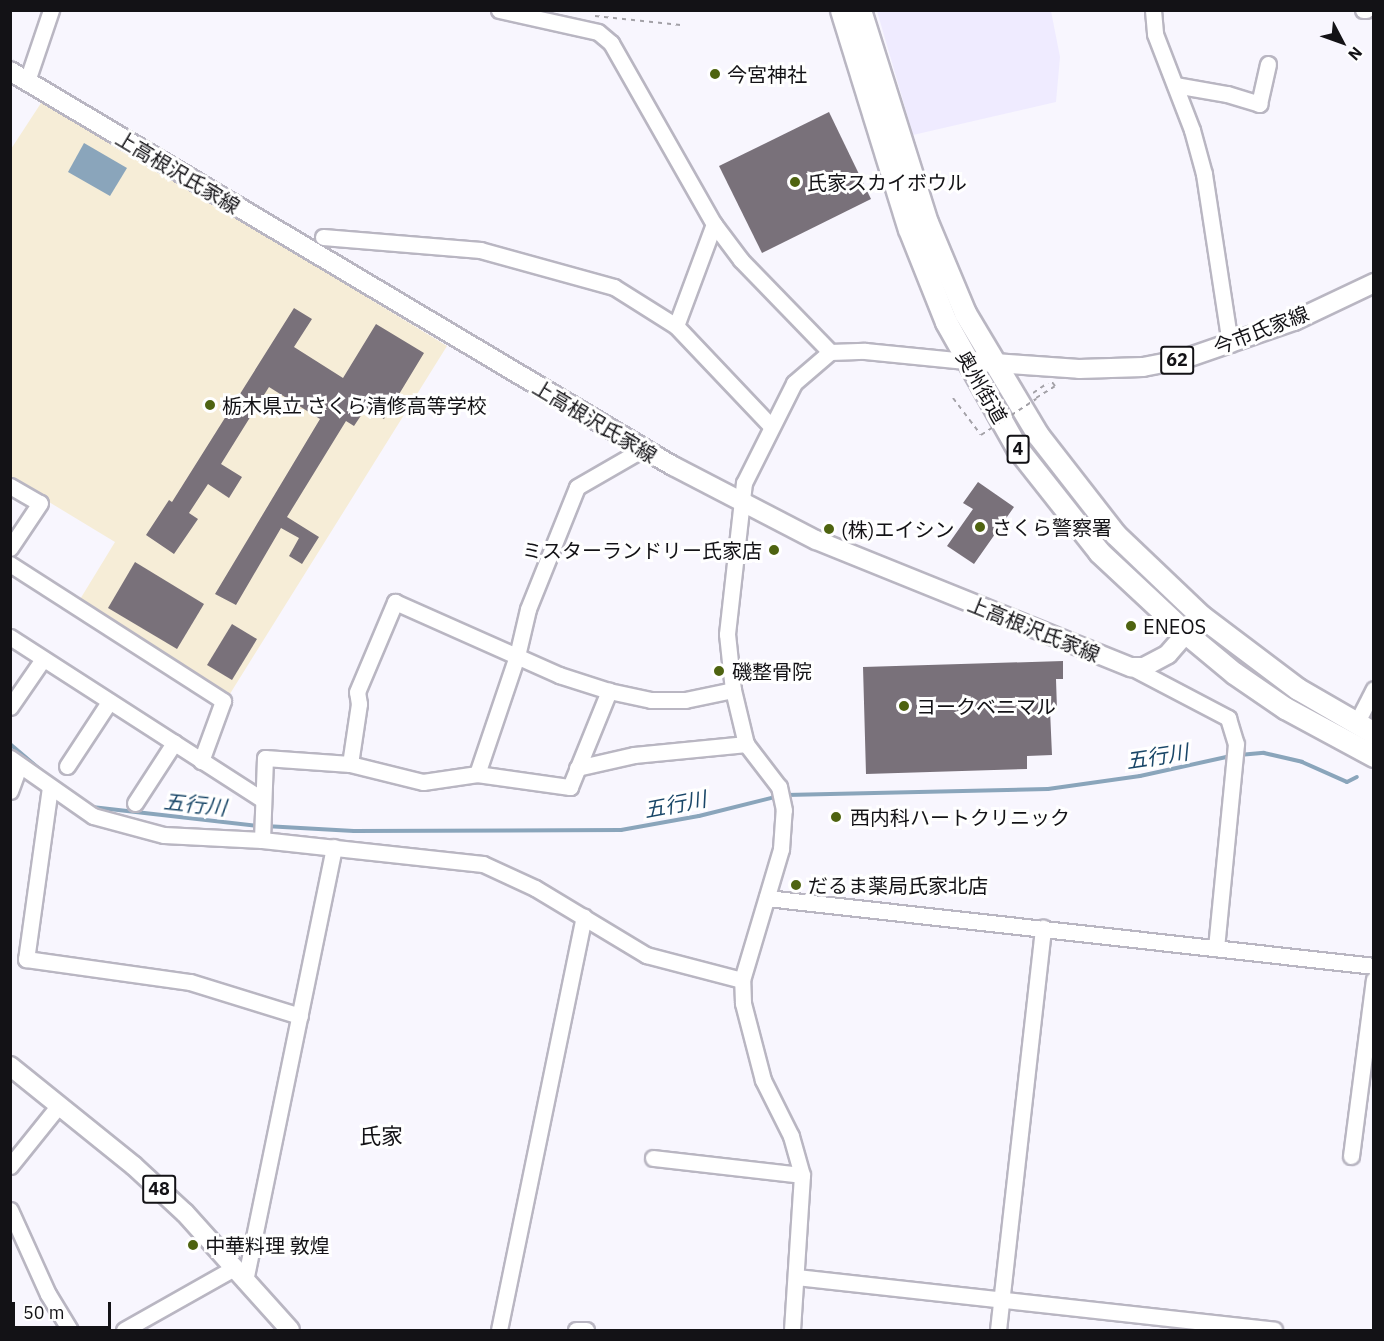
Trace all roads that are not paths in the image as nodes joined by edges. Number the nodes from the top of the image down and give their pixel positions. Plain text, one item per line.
1 (51, 10) edge
2 (499, 10) edge
3 (560, 10) edge
4 (841, 10) edge
5 (860, 10) edge
6 (1153, 10) edge
7 (546, 19) junction
8 (1268, 64) dead end
9 (10, 71) edge
10 (27, 81) junction
11 (1175, 85) junction
12 (714, 224) junction
13 (323, 237) dead end
14 (1374, 283) edge
15 (676, 326) junction
16 (1230, 345) junction
17 (830, 352) junction
18 (966, 360) junction
19 (993, 362) junction
20 (770, 425) junction
21 (644, 449) junction
22 (10, 486) edge
23 (742, 505) junction
24 (10, 548) edge
25 (10, 564) edge
26 (1201, 616) junction
27 (1187, 634) junction
28 (10, 637) edge
29 (517, 656) junction
30 (43, 659) junction
31 (1131, 667) junction
32 (1374, 689) edge
33 (733, 690) junction
34 (609, 691) junction
35 (109, 702) junction
36 (10, 708) edge
37 (1365, 729) edge
38 (174, 743) junction
39 (746, 744) junction
40 (1374, 756) edge
41 (201, 761) junction
42 (15, 762) edge
43 (350, 764) junction
44 (67, 766) dead end
45 (577, 768) junction
46 (477, 774) junction
47 (50, 787) junction
48 (10, 791) edge
49 (263, 800) junction
50 (135, 802) dead end
51 (262, 840) junction
52 (334, 848) junction
53 (767, 898) junction
54 (584, 917) junction
55 (1043, 928) junction
56 (1216, 948) junction
57 (1374, 966) edge
58 (1374, 979) edge
59 (742, 980) junction
60 (300, 1016) junction
61 (10, 1066) edge
62 (59, 1105) junction
63 (1352, 1156) dead end
64 (653, 1158) dead end
65 (10, 1166) edge
66 (802, 1175) junction
67 (10, 1210) edge
68 (240, 1274) junction
69 (796, 1277) junction
70 (1002, 1299) junction
71 (70, 1330) edge
72 (124, 1330) edge
73 (290, 1330) edge
74 (499, 1330) edge
75 (576, 1330) edge
76 (586, 1330) edge
77 (792, 1330) edge
78 (998, 1330) edge
79 (1274, 1330) edge

1 - 10 street
2 - 7 street
3 - 7 street
4 - 18 highway, 奥州街道 / 4
5 - 19 highway, 奥州街道 / 4
6 - 11 street
7 - 12 street
8 - 11 street
9 - 10 main road, 上高根沢氏家線
10 - 21 main road, 上高根沢氏家線
11 - 16 street
12 - 15 street
12 - 17 street
13 - 15 street
14 - 16 main road, 今市氏家線 / 62
15 - 20 street
16 - 19 main road, 今市氏家線 / 62
17 - 18 street
17 - 20 street
18 - 19 main road, 今市氏家線 / 62
18 - 27 highway, 奥州街道 / 4
19 - 26 highway, 奥州街道 / 4
20 - 23 street
21 - 23 main road, 上高根沢氏家線
21 - 29 street
22 - 24 street
23 - 31 main road, 上高根沢氏家線
23 - 33 street
25 - 41 street
26 - 27 main road
26 - 37 highway, 奥州街道 / 4
27 - 31 main road
27 - 40 highway, 奥州街道 / 4
28 - 30 street
29 - 34 street
29 - 43 street
29 - 46 street
30 - 35 street
30 - 36 street
31 - 56 street
32 - 37 street
33 - 34 street
33 - 39 street
34 - 45 street
35 - 38 street
35 - 44 street
38 - 41 street
38 - 50 street
39 - 45 street
39 - 53 street
41 - 49 street
42 - 47 street
42 - 48 street
43 - 46 street
43 - 49 street
45 - 46 street
47 - 51 street
47 - 60 street
49 - 51 street
51 - 52 street
52 - 54 street
52 - 60 street
53 - 55 street
53 - 59 street
54 - 59 street
54 - 74 street
55 - 56 street
55 - 70 street
56 - 57 street
58 - 63 street
59 - 66 street
60 - 68 street
61 - 62 main road, 48
62 - 65 street
62 - 68 main road, 48
64 - 66 street
66 - 69 street
67 - 71 street
68 - 72 street
68 - 73 main road, 48
69 - 70 street
69 - 77 street
70 - 78 street
70 - 79 street
75 - 76 street

